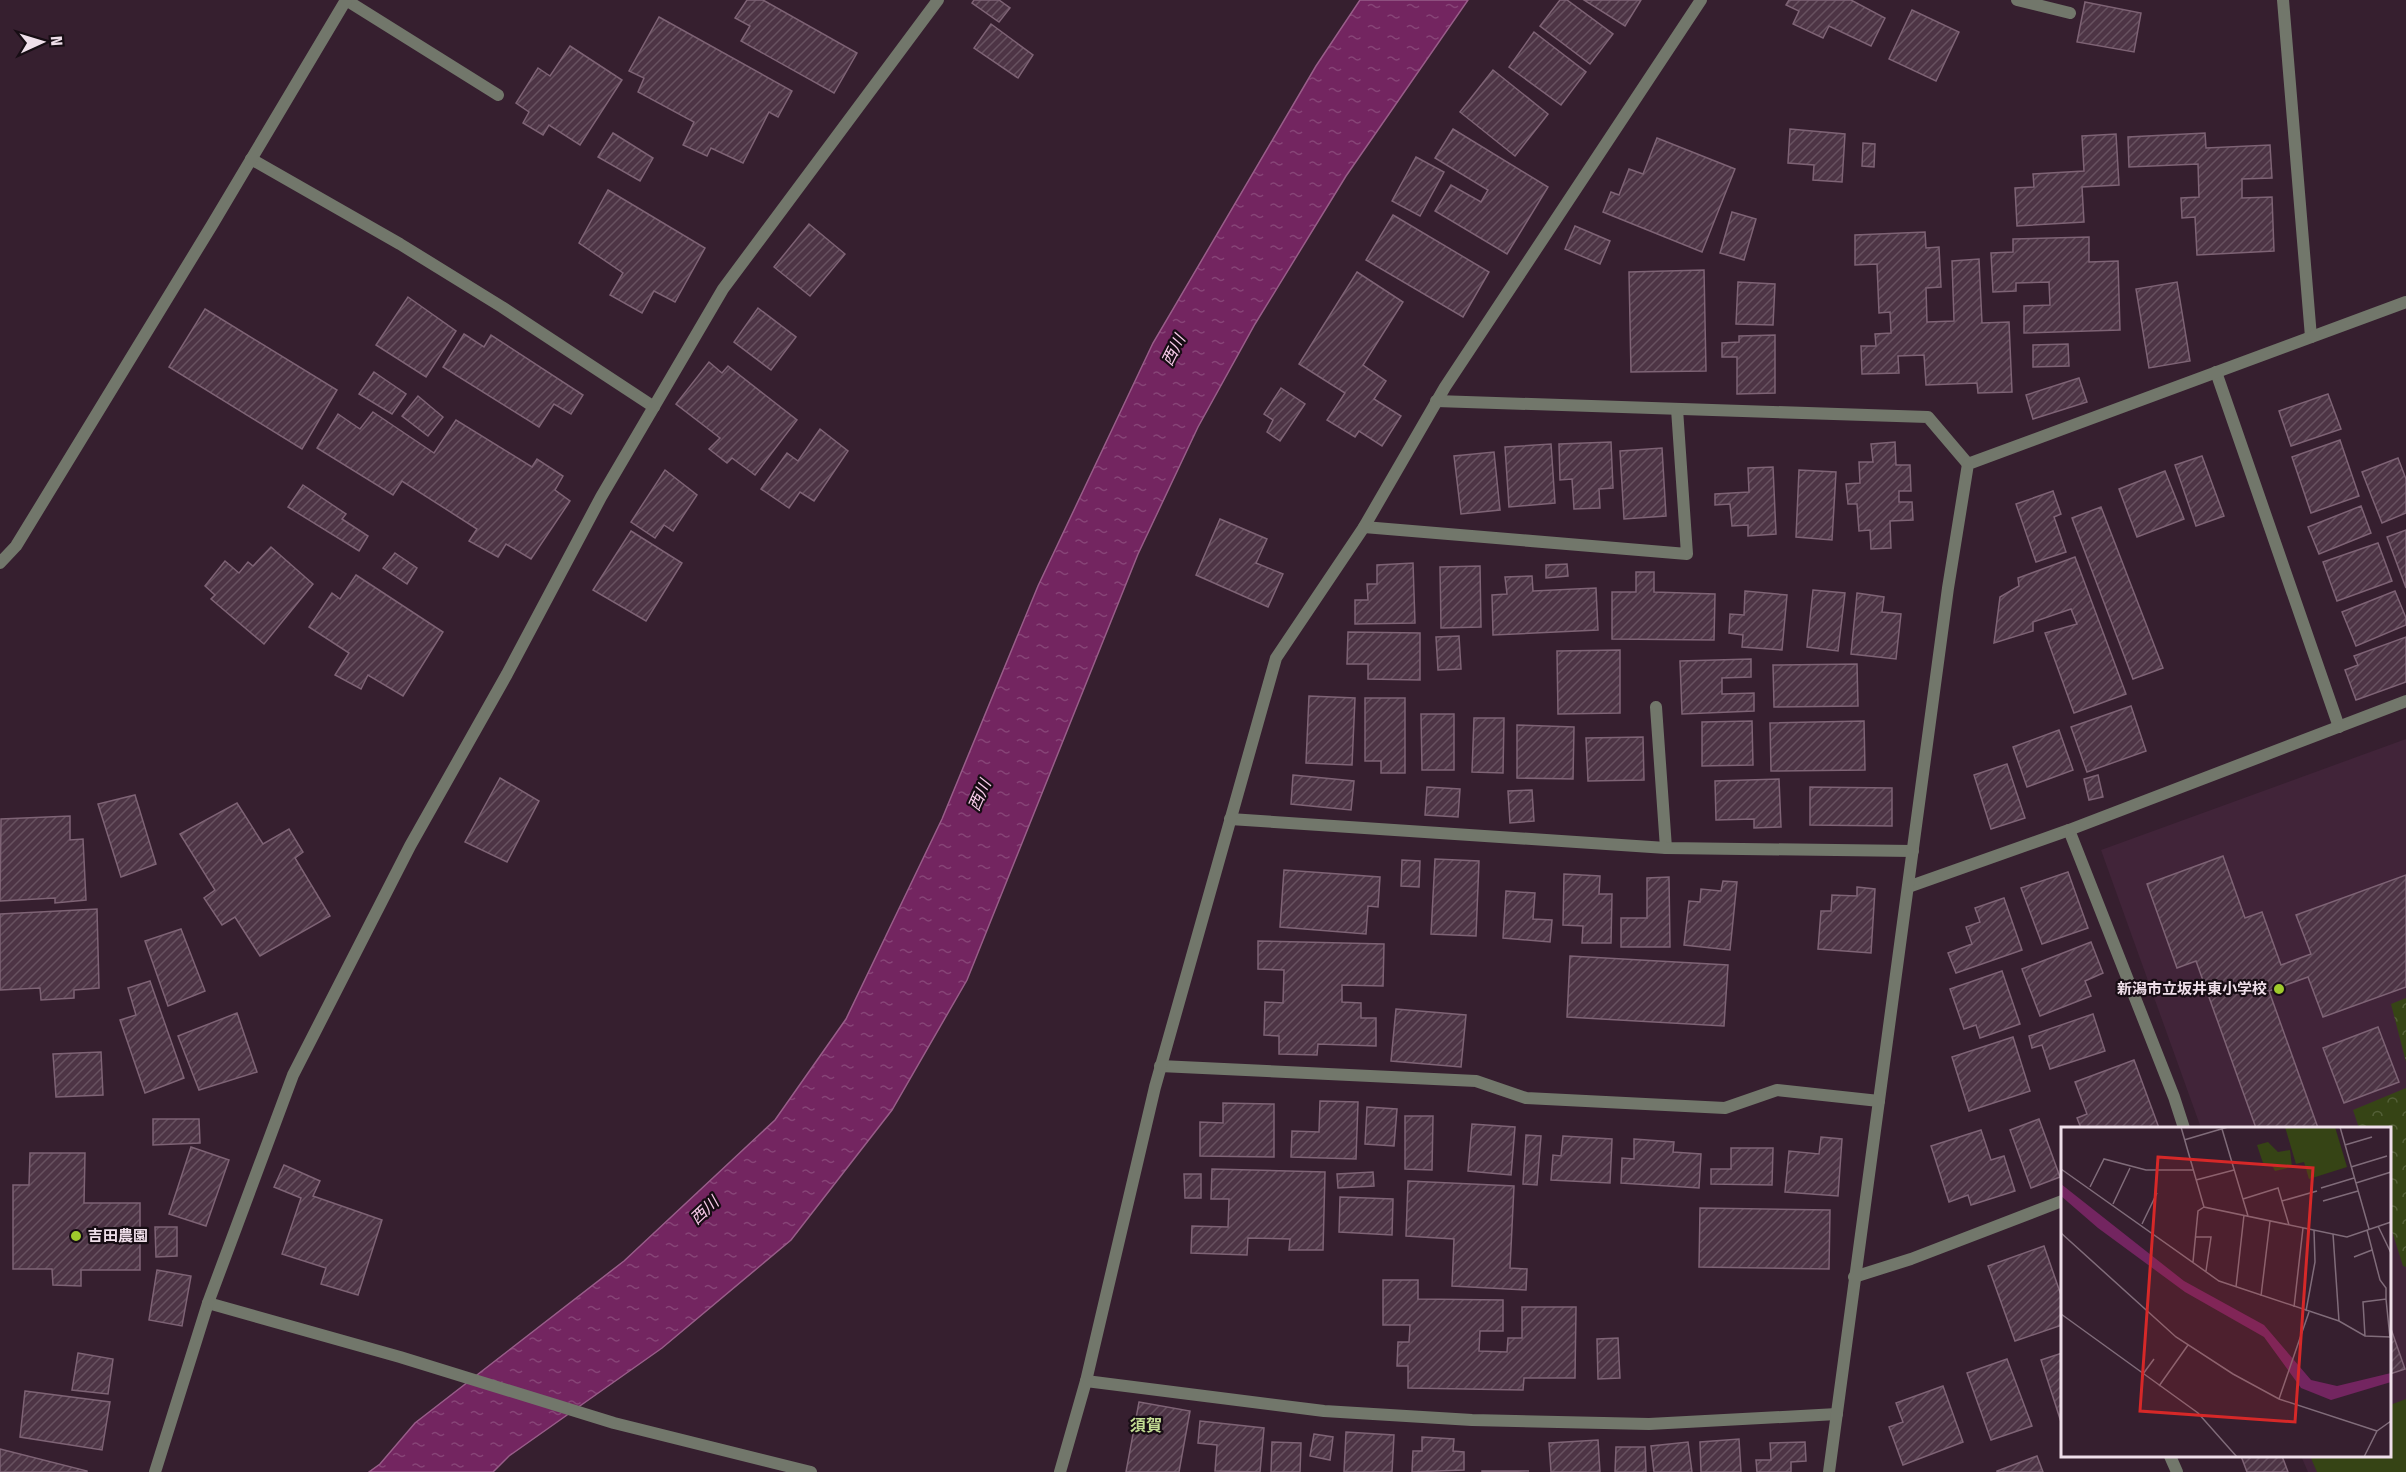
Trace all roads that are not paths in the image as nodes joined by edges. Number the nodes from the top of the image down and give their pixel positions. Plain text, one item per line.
1 (346, 0) edge
2 (938, 0) edge
3 (1701, 0) edge
4 (2018, 0) edge
5 (2283, 0) edge
6 (2070, 14) dead end
7 (498, 95) dead end
8 (251, 159) junction
9 (2406, 302) edge
10 (2310, 337) junction
11 (2216, 372) junction
12 (1436, 401) junction
13 (654, 407) junction
14 (1677, 409) junction
15 (1968, 464) junction
16 (1364, 527) junction
17 (0, 563) edge
18 (2406, 701) edge
19 (1656, 707) dead end
20 (2339, 727) junction
21 (1230, 819) junction
22 (2069, 830) junction
23 (1666, 848) junction
24 (1913, 851) junction
25 (1908, 887) junction
26 (1160, 1066) junction
27 (1879, 1101) junction
28 (2184, 1127) edge
29 (2061, 1201) edge
30 (1854, 1277) junction
31 (208, 1303) junction
32 (1086, 1381) junction
33 (1837, 1414) junction
34 (2171, 1457) edge
35 (155, 1472) edge
36 (811, 1472) edge
37 (1060, 1472) edge
38 (1829, 1472) edge
39 (2177, 1472) edge

1 - 7 street
1 - 8 street
2 - 13 street
3 - 12 street
4 - 6 street
5 - 10 street
8 - 13 street
8 - 17 street
9 - 10 street
10 - 11 street
11 - 15 street
11 - 20 street
12 - 14 street
12 - 16 street
13 - 31 street
14 - 15 street
14 - 16 street
15 - 24 street
16 - 21 street
18 - 20 street
19 - 23 street
20 - 22 street
21 - 23 street
21 - 26 street
22 - 25 street
22 - 28 street
23 - 24 street
24 - 25 street
25 - 27 street
26 - 27 street
26 - 32 street
27 - 30 street
29 - 30 street
30 - 33 street
31 - 35 street
31 - 36 street
32 - 33 street
32 - 37 street
33 - 38 street
34 - 39 street

